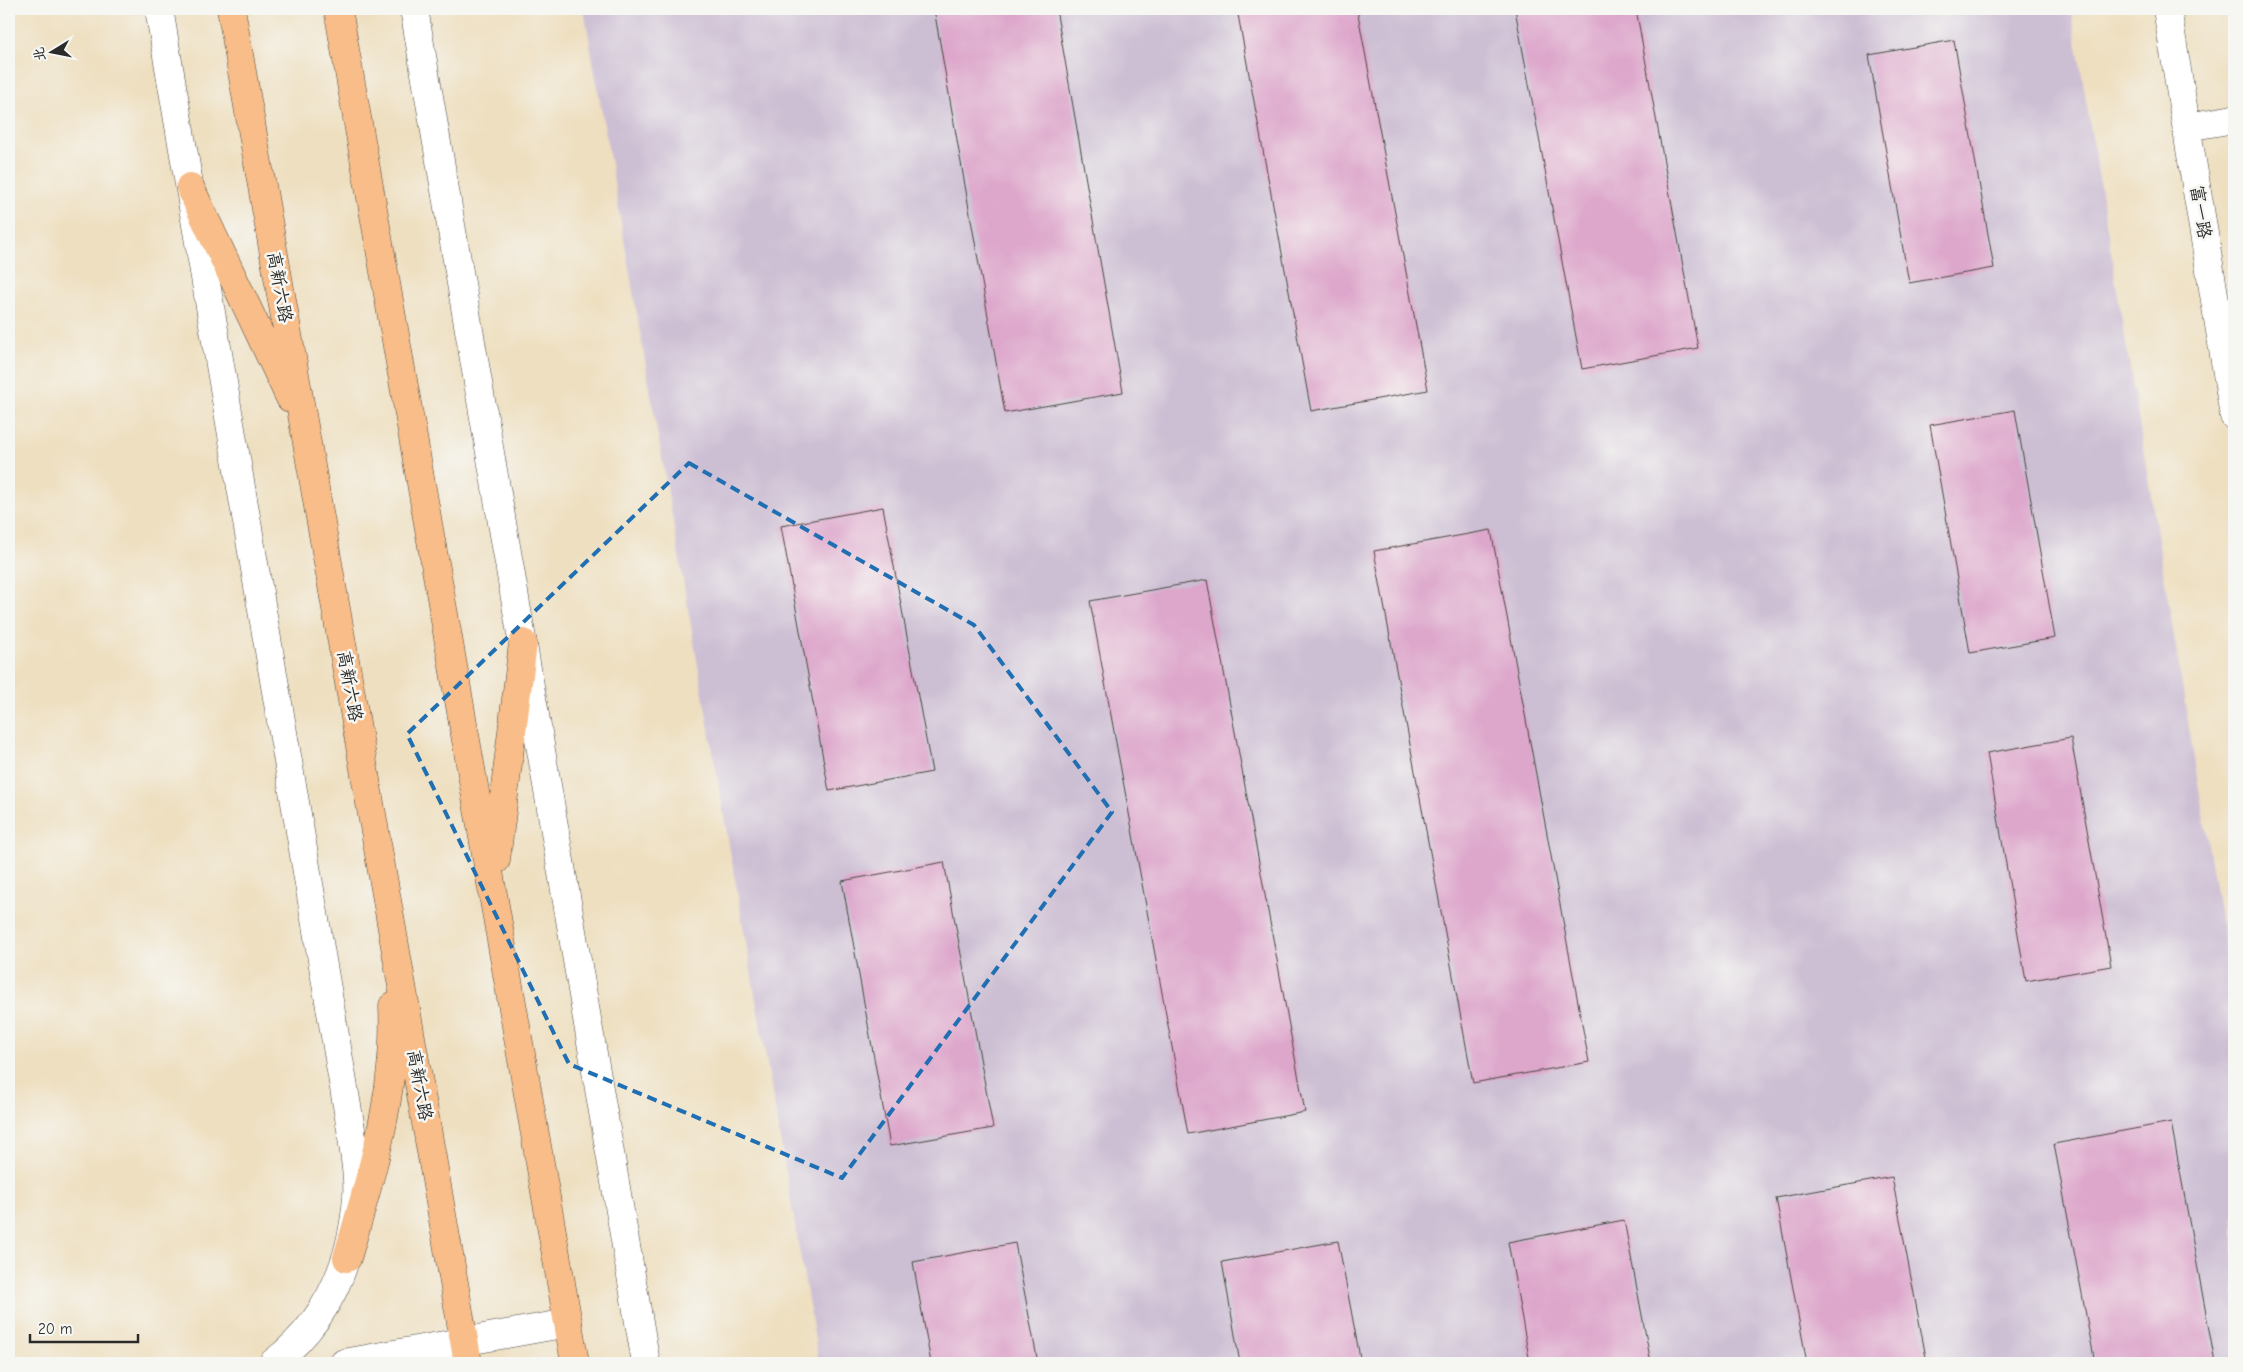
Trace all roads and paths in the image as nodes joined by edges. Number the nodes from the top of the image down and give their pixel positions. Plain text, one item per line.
1 (159, 9) edge
2 (231, 9) edge
3 (338, 9) edge
4 (414, 9) edge
5 (2168, 9) edge
6 (2234, 119) edge
7 (2187, 128) junction
8 (190, 187) junction
9 (2234, 416) edge
10 (305, 429) junction
11 (523, 643) junction
12 (493, 888) junction
13 (389, 907) junction
14 (347, 1258) junction
15 (568, 1323) junction
16 (466, 1352) edge
17 (274, 1363) edge
18 (344, 1363) edge
19 (575, 1363) edge
20 (646, 1363) edge

1 - 8 street
2 - 10 main road, 高新六路
3 - 12 main road
4 - 11 street
5 - 7 street, 富一路
6 - 7 street
7 - 9 street, 富一路
8 - 10 main road
8 - 14 street
10 - 13 main road, 高新六路
11 - 12 main road
11 - 20 street
12 - 15 main road
13 - 14 main road
13 - 16 main road, 高新六路
14 - 17 street
15 - 16 street
15 - 19 main road
16 - 18 street

